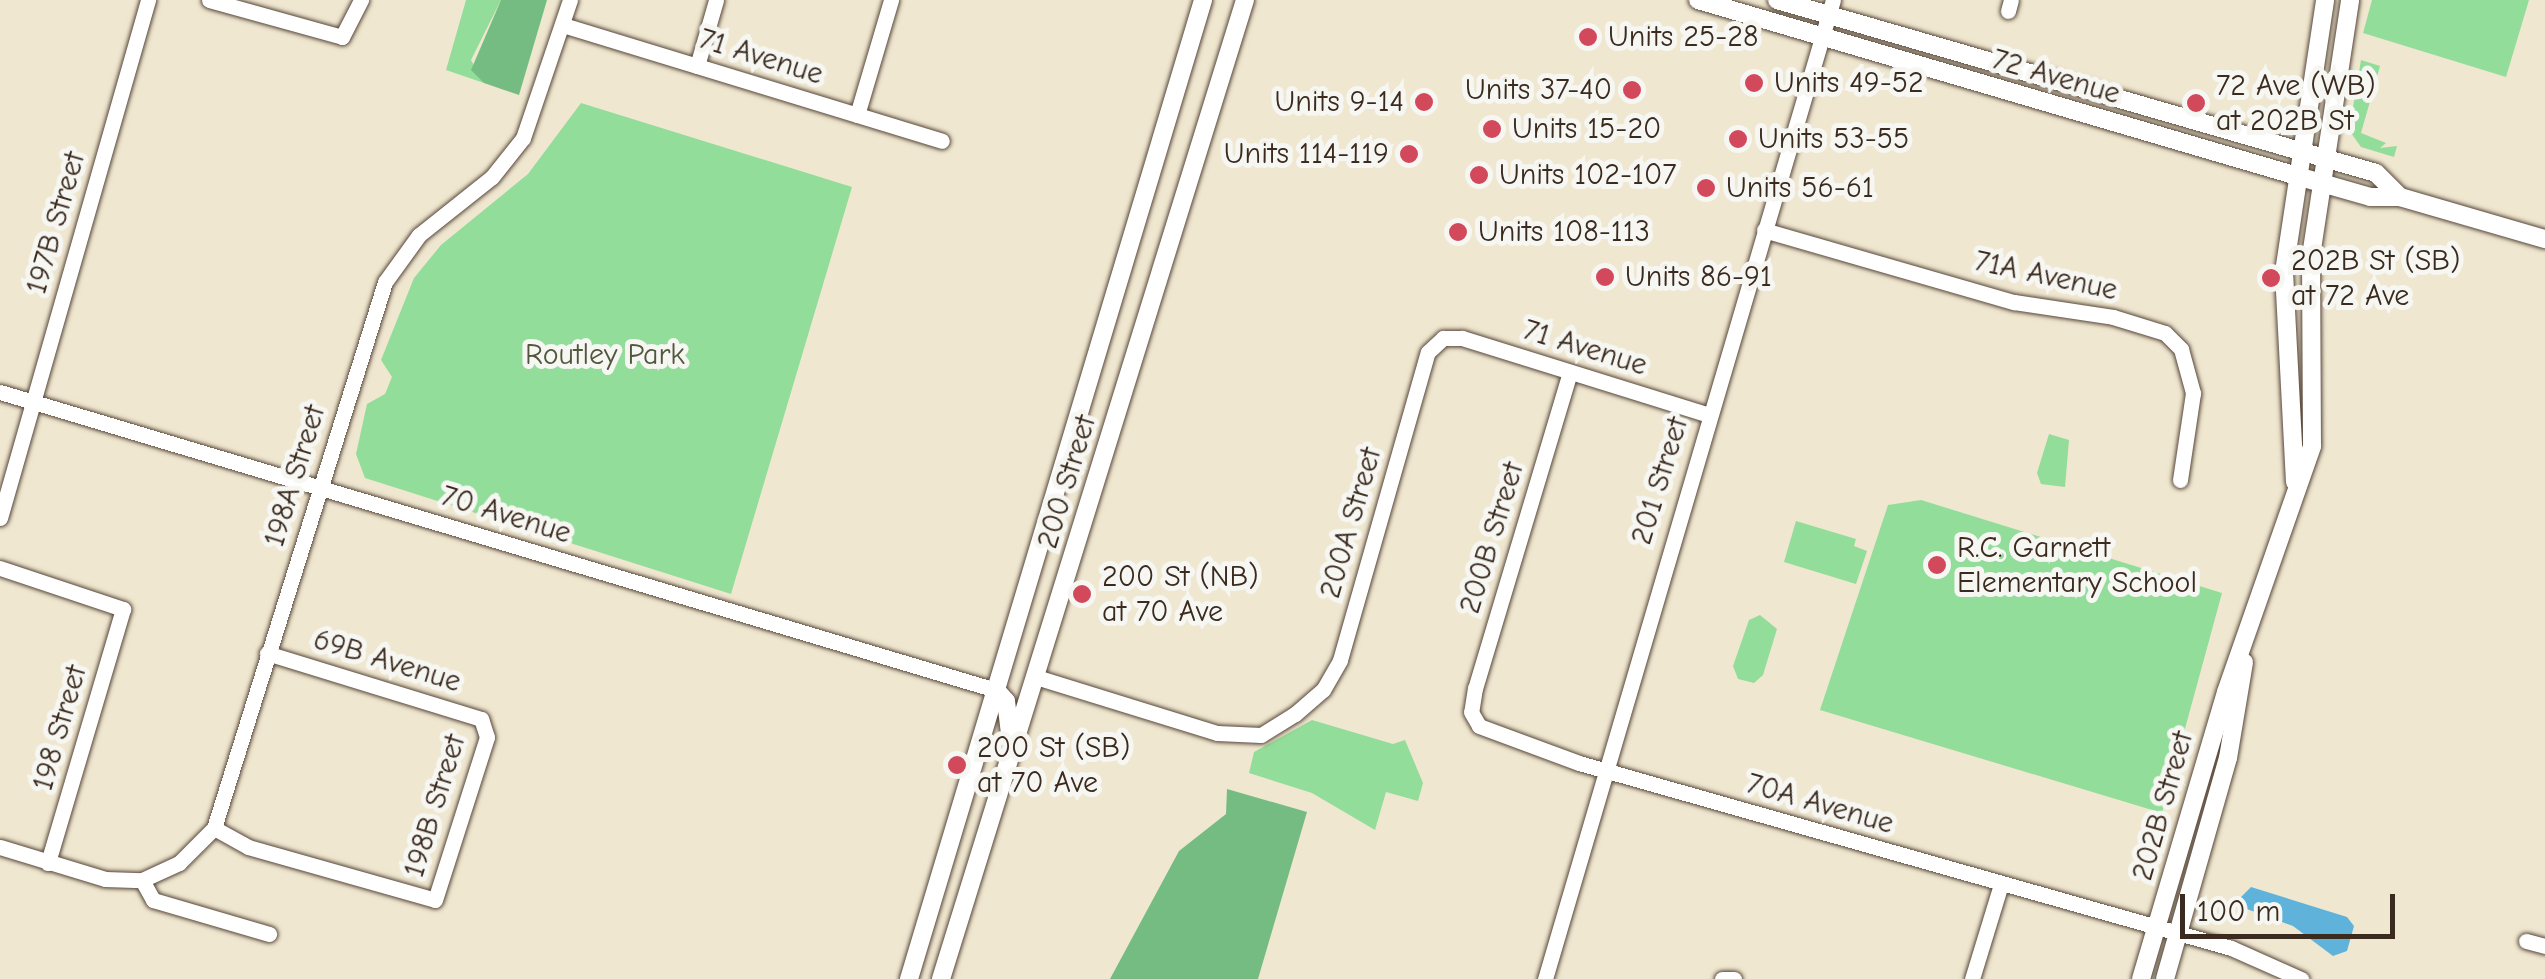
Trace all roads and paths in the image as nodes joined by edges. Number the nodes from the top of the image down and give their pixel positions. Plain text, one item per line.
1 (148, 0) edge
2 (209, 0) edge
3 (362, 0) edge
4 (570, 0) edge
5 (716, 0) edge
6 (891, 0) edge
7 (1203, 0) edge
8 (1244, 0) edge
9 (1698, 0) edge
10 (1777, 0) edge
11 (2325, 0) edge
12 (2350, 0) edge
13 (1830, 8) edge
14 (563, 25) junction
15 (1822, 36) junction
16 (697, 66) junction
17 (856, 115) junction
18 (942, 141) dead end
19 (2302, 151) junction
20 (2326, 158) junction
21 (2297, 176) junction
22 (2322, 183) junction
23 (2400, 197) junction
24 (1764, 230) junction
25 (2545, 239) edge
26 (1443, 338) joint
27 (1570, 372) junction
28 (0, 392) edge
29 (34, 402) junction
30 (1709, 416) junction
31 (2180, 480) dead end
32 (319, 486) junction
33 (2296, 487) junction
34 (0, 518) edge
35 (0, 568) edge
36 (2244, 652) junction
37 (267, 653) junction
38 (1036, 677) junction
39 (996, 690) junction
40 (1474, 720) joint
41 (487, 727) joint
42 (1012, 755) junction
43 (1604, 769) junction
44 (214, 828) junction
45 (0, 847) edge
46 (48, 863) junction
47 (142, 880) junction
48 (2001, 884) junction
49 (2156, 928) junction
50 (269, 934) dead end
51 (2179, 934) junction
52 (2526, 941) dead end
53 (2545, 946) edge
54 (909, 979) edge
55 (941, 979) edge
56 (1545, 979) edge
57 (1972, 979) edge
58 (2141, 979) edge
59 (2165, 979) edge
60 (2302, 979) edge

1 - 29 street, 197B Street
2 - 3 street
4 - 14 street
5 - 16 street
6 - 17 street
7 - 39 main road, 200 Street
8 - 38 main road, 200 Street
9 - 15 main road, 72 Avenue
10 - 13 main road, 72 Avenue
11 - 19 main road, 202B Street
12 - 20 main road, 202B Street
13 - 15 street, 201 Street
13 - 19 main road, 72 Avenue
14 - 16 street, 71 Avenue
14 - 32 street, 198A Street
15 - 21 main road, 72 Avenue
15 - 24 street, 201 Street
16 - 17 street, 71 Avenue
17 - 18 street, 71 Avenue
19 - 20 main road, 72 Avenue
19 - 21 main road, 202B Street
20 - 22 main road, 202B Street
20 - 23 main road, 72 Avenue
21 - 22 main road, 72 Avenue
21 - 33 main road, 202B Street
22 - 23 main road, 72 Avenue
22 - 33 main road, 202B Street
23 - 25 main road, 72 Avenue
24 - 30 street, 201 Street
24 - 31 street, 71A Avenue
26 - 27 street, 71 Avenue
26 - 38 street, 200A Street
27 - 30 street, 71 Avenue
27 - 40 street, 200B Street
28 - 29 street, 70 Avenue
29 - 32 street, 70 Avenue
29 - 34 street, 197B Street
30 - 43 street, 201 Street
32 - 37 street, 198A Street
32 - 39 street, 70 Avenue
33 - 36 main road, 202B Street
35 - 46 street, 198 Street
36 - 49 main road, 202B Street
36 - 51 main road, 202B Street
37 - 41 street, 69B Avenue
37 - 44 street, 198A Street
38 - 42 main road, 200 Street
39 - 42 main road
39 - 54 main road, 200 Street
40 - 43 street, 70A Avenue
41 - 44 street, 198B Street
42 - 55 main road, 200 Street
43 - 48 street, 70A Avenue
43 - 56 street, 201 Street
44 - 47 street, 198A Street
45 - 46 street
46 - 47 street
47 - 50 street
48 - 49 street, 70A Avenue
48 - 57 street
49 - 51 street
49 - 58 main road, 202B Street
51 - 59 main road, 202B Street
51 - 60 street
52 - 53 street

